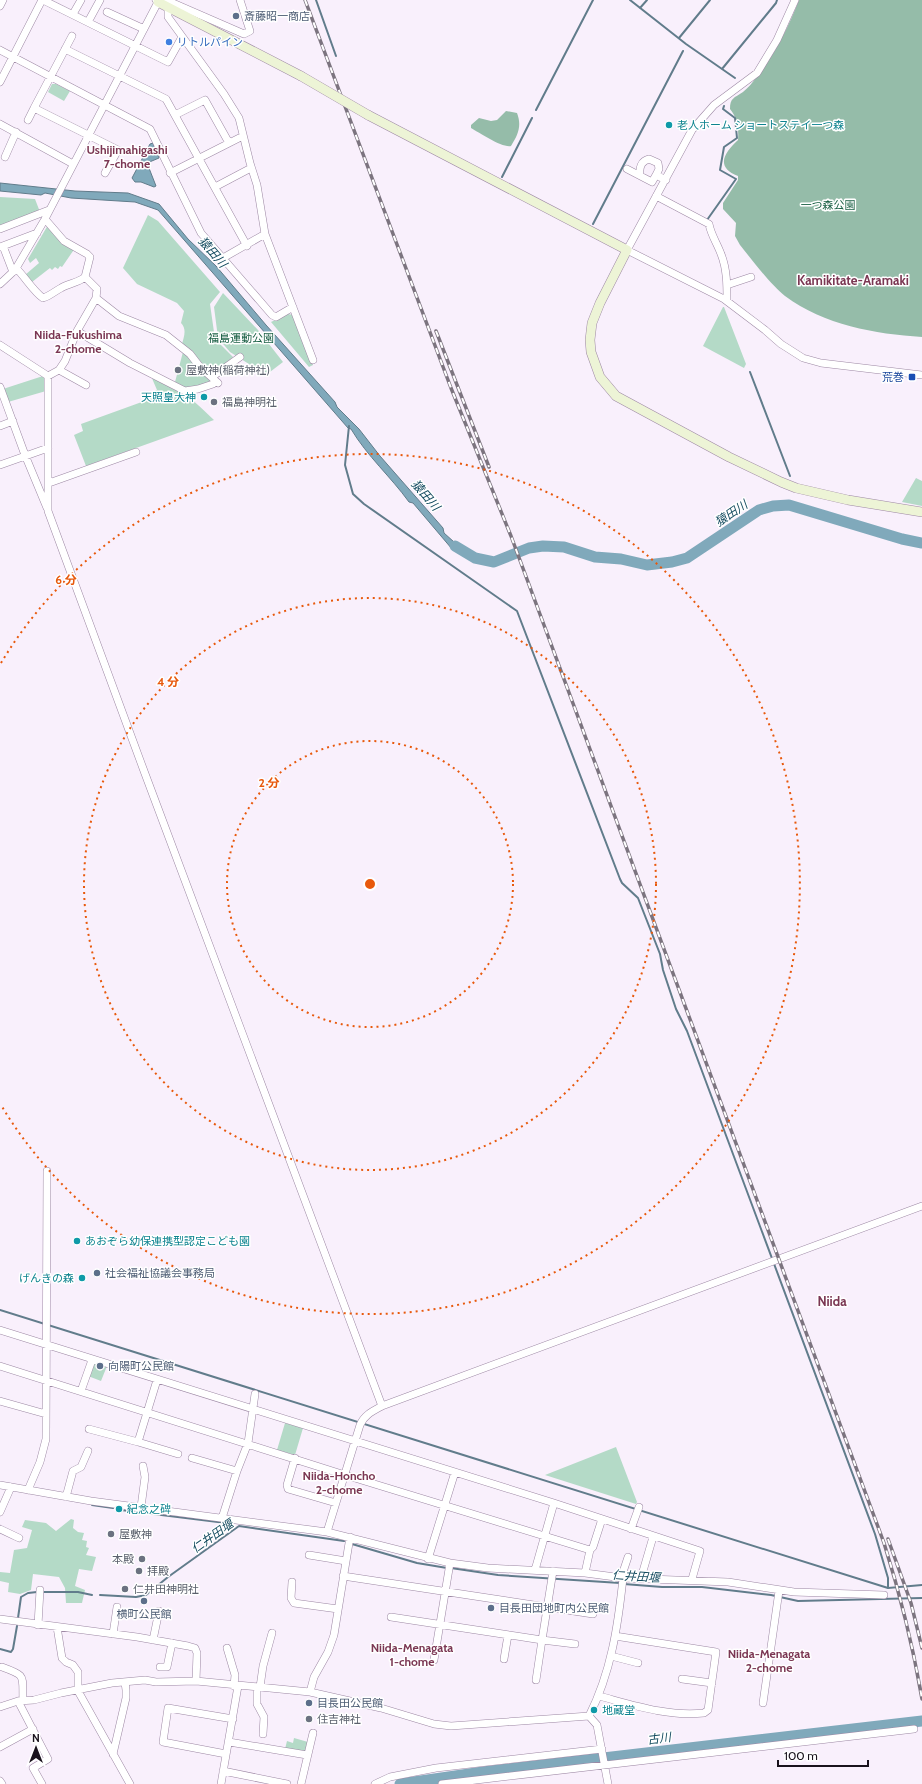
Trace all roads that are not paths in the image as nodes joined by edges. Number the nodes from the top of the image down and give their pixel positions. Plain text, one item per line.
1 (3, 0) edge
2 (43, 0) edge
3 (81, 0) edge
4 (100, 0) edge
5 (240, 0) edge
6 (794, 0) edge
7 (162, 2) edge
8 (0, 6) edge
9 (107, 12) dead end
10 (73, 14) junction
11 (88, 22) junction
12 (144, 29) junction
13 (72, 36) dead end
14 (182, 37) junction
15 (135, 46) junction
16 (65, 48) junction
17 (0, 50) edge
18 (13, 57) junction
19 (120, 76) junction
20 (50, 77) junction
21 (0, 82) edge
22 (103, 105) junction
23 (34, 108) junction
24 (175, 115) junction
25 (28, 120) dead end
26 (0, 124) edge
27 (16, 132) junction
28 (88, 136) junction
29 (243, 136) junction
30 (229, 143) junction
31 (5, 157) dead end
32 (199, 159) junction
33 (74, 164) junction
34 (251, 168) junction
35 (627, 169) dead end
36 (105, 173) dead end
37 (170, 173) junction
38 (640, 175) junction
39 (656, 175) junction
40 (666, 180) junction
41 (215, 187) junction
42 (656, 196) junction
43 (49, 210) junction
44 (45, 219) junction
45 (0, 229) edge
46 (37, 233) junction
47 (265, 234) junction
48 (1, 246) edge
49 (247, 246) junction
50 (627, 250) junction
51 (223, 258) junction
52 (15, 270) junction
53 (86, 277) junction
54 (751, 277) dead end
55 (0, 284) edge
56 (727, 285) junction
57 (96, 298) junction
58 (727, 301) junction
59 (293, 308) junction
60 (77, 331) junction
61 (0, 345) edge
62 (240, 357) dead end
63 (313, 360) dead end
64 (59, 370) junction
65 (922, 375) edge
66 (48, 376) junction
67 (215, 380) junction
68 (86, 385) dead end
69 (0, 388) edge
70 (13, 422) junction
71 (0, 426) edge
72 (48, 448) junction
73 (136, 452) dead end
74 (25, 456) junction
75 (0, 465) edge
76 (49, 482) junction
77 (48, 511) junction
78 (922, 512) edge
79 (47, 1171) dead end
80 (922, 1206) edge
81 (0, 1330) edge
82 (46, 1345) junction
83 (92, 1360) junction
84 (0, 1366) edge
85 (46, 1380) junction
86 (157, 1380) junction
87 (81, 1391) junction
88 (255, 1394) dead end
89 (0, 1401) edge
90 (382, 1406) junction
91 (254, 1409) junction
92 (147, 1412) junction
93 (46, 1414) junction
94 (89, 1429) dead end
95 (355, 1440) junction
96 (138, 1442) junction
97 (248, 1443) junction
98 (88, 1451) dead end
99 (178, 1454) dead end
100 (192, 1458) dead end
101 (295, 1458) junction
102 (143, 1466) dead end
103 (237, 1471) junction
104 (455, 1472) junction
105 (344, 1475) junction
106 (0, 1485) edge
107 (11, 1487) junction
108 (28, 1490) junction
109 (66, 1497) junction
110 (336, 1503) junction
111 (554, 1503) junction
112 (445, 1505) junction
113 (141, 1507) junction
114 (638, 1509) dead end
115 (0, 1512) edge
116 (222, 1518) junction
117 (602, 1520) junction
118 (0, 1529) edge
119 (631, 1529) junction
120 (327, 1532) junction
121 (545, 1536) junction
122 (350, 1537) junction
123 (653, 1537) junction
124 (19, 1538) dead end
125 (590, 1550) junction
126 (309, 1555) dead end
127 (628, 1557) dead end
128 (428, 1559) junction
129 (346, 1561) junction
130 (450, 1563) junction
131 (535, 1570) junction
132 (585, 1573) junction
133 (343, 1576) junction
134 (552, 1576) junction
135 (622, 1578) junction
136 (640, 1578) junction
137 (692, 1579) junction
138 (292, 1582) dead end
139 (779, 1591) junction
140 (40, 1592) dead end
141 (445, 1592) junction
142 (884, 1595) dead end
143 (117, 1607) dead end
144 (546, 1607) junction
145 (338, 1609) junction
146 (159, 1611) dead end
147 (593, 1614) dead end
148 (391, 1617) dead end
149 (0, 1619) edge
150 (440, 1624) junction
151 (38, 1625) junction
152 (57, 1627) junction
153 (272, 1633) dead end
154 (113, 1634) junction
155 (508, 1635) junction
156 (616, 1636) junction
157 (153, 1640) junction
158 (542, 1640) junction
159 (172, 1643) junction
160 (575, 1644) dead end
161 (227, 1648) dead end
162 (611, 1656) junction
163 (504, 1659) dead end
164 (434, 1660) dead end
165 (638, 1664) dead end
166 (2, 1667) dead end
167 (160, 1667) dead end
168 (682, 1679) dead end
169 (536, 1680) dead end
170 (196, 1681) junction
171 (125, 1682) junction
172 (712, 1683) junction
173 (236, 1686) junction
174 (258, 1687) junction
175 (78, 1691) junction
176 (310, 1692) junction
177 (599, 1696) junction
178 (20, 1701) junction
179 (764, 1703) dead end
180 (0, 1707) edge
181 (589, 1716) junction
182 (232, 1719) junction
183 (33, 1729) junction
184 (914, 1729) dead end
185 (313, 1733) dead end
186 (263, 1734) dead end
187 (229, 1742) junction
188 (0, 1748) edge
189 (602, 1751) junction
190 (113, 1754) junction
191 (226, 1754) junction
192 (307, 1755) junction
193 (604, 1763) junction
194 (224, 1771) junction
195 (0, 1780) edge
196 (2, 1784) edge
197 (42, 1784) edge
198 (130, 1784) edge
199 (221, 1784) edge
200 (287, 1784) edge
201 (301, 1784) edge
202 (374, 1784) edge
203 (442, 1784) edge
204 (608, 1784) edge

1 - 8 street
2 - 10 street
2 - 18 street
3 - 10 street
4 - 11 street
5 - 7 street
6 - 40 street
7 - 12 street
7 - 14 street
7 - 50 street, bridge
9 - 12 street
10 - 11 street
11 - 15 street
12 - 15 street
13 - 16 street
14 - 15 street
14 - 29 street
15 - 19 street
16 - 19 street
16 - 20 street
17 - 18 street
18 - 20 street
18 - 21 street
19 - 22 street
19 - 24 street
20 - 22 street
20 - 23 street
22 - 28 street
22 - 37 street
23 - 25 street
23 - 28 street
24 - 30 street
24 - 32 street
26 - 27 street
27 - 31 street
27 - 33 street
28 - 33 street
28 - 36 street
29 - 30 street
29 - 34 street
30 - 32 street
32 - 37 street
32 - 41 street
33 - 43 street
34 - 41 street
34 - 47 street
35 - 38 street
37 - 51 street
38 - 39 street
38 - 39 street
39 - 40 street
40 - 42 street
41 - 49 street
42 - 50 street
42 - 56 street
43 - 44 street
43 - 45 street
44 - 46 street
44 - 53 street
46 - 48 street
46 - 52 street
47 - 49 street
47 - 59 street
48 - 52 street
49 - 51 street
50 - 58 street
50 - 78 street
51 - 59 street
52 - 53 street
52 - 55 street
53 - 57 street
54 - 56 street
56 - 58 street
57 - 60 street
57 - 67 street
58 - 65 street
59 - 63 street
60 - 64 street
60 - 67 street
61 - 66 street
62 - 67 street
64 - 66 street
64 - 68 street
66 - 72 street
69 - 70 street
70 - 71 street
70 - 74 street
72 - 74 street
72 - 76 street
73 - 76 street
74 - 75 street
74 - 77 street
76 - 77 street
77 - 90 street
79 - 82 street
80 - 90 street
81 - 82 street
82 - 83 street
82 - 85 street
83 - 86 street
83 - 87 street
84 - 85 street
85 - 87 street
85 - 93 street
86 - 91 street
86 - 92 street
87 - 92 street
88 - 91 street
89 - 93 street
90 - 95 street
91 - 95 street
91 - 97 street
92 - 96 street
92 - 97 street
93 - 108 street
94 - 96 street
95 - 104 street
95 - 105 street
96 - 99 street
97 - 101 street
97 - 103 street
98 - 109 street
100 - 103 street
101 - 105 street
101 - 110 street
102 - 113 street
103 - 116 street
104 - 111 street
104 - 112 street
105 - 110 street
105 - 112 street
106 - 107 street
107 - 108 street
107 - 115 street
108 - 109 street
109 - 113 street
110 - 120 street
111 - 117 street
111 - 121 street
112 - 121 street
112 - 128 street
113 - 116 street
114 - 119 street
116 - 120 street
117 - 119 street
117 - 125 street
118 - 124 street
119 - 123 street
120 - 122 street
121 - 125 street
121 - 131 street
122 - 128 street
122 - 129 street
123 - 136 street
123 - 137 street
125 - 132 street
126 - 129 street
127 - 135 street
128 - 130 street
129 - 133 street
130 - 131 street
130 - 141 street
131 - 134 street
132 - 134 street
132 - 135 street
133 - 141 street
133 - 145 street
134 - 144 street
135 - 136 street
135 - 156 street
136 - 137 street
137 - 139 street
138 - 145 street
139 - 142 street
139 - 179 street
140 - 151 street
141 - 144 street
141 - 150 street
143 - 154 street
144 - 147 street
144 - 158 street
145 - 176 street
146 - 157 street
148 - 150 street
149 - 151 street
150 - 155 street
150 - 164 street
151 - 152 street
152 - 154 street
152 - 175 street
153 - 174 street
154 - 157 street
155 - 158 street
155 - 163 street
156 - 162 street
156 - 172 street
157 - 159 street
158 - 160 street
158 - 169 street
159 - 167 street
159 - 170 street
161 - 173 street
162 - 165 street
162 - 177 street
166 - 178 street
168 - 172 street
170 - 171 street
170 - 173 street
171 - 175 street
171 - 190 street
172 - 177 street
173 - 174 street
173 - 182 street
174 - 176 street
174 - 186 street
175 - 178 street
175 - 190 street
176 - 181 street
177 - 181 street
178 - 180 street
178 - 183 street
181 - 189 street
182 - 187 street
182 - 191 street
183 - 188 street
183 - 197 street
184 - 193 street
185 - 192 street
187 - 191 street
187 - 192 street
189 - 193 street
189 - 202 street
190 - 198 street
191 - 194 street
192 - 201 street
193 - 203 street
193 - 204 street
194 - 199 street
194 - 200 street
195 - 196 street

